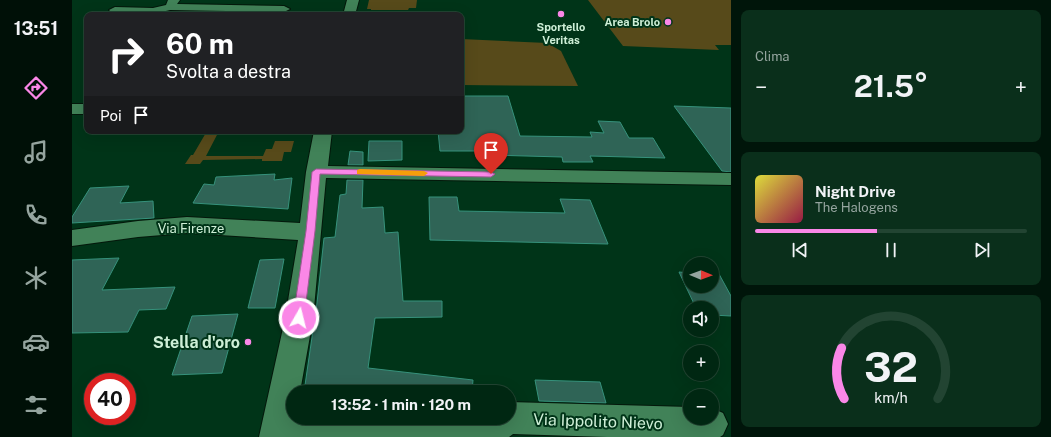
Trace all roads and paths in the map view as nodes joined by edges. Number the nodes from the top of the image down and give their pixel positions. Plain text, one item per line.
1 (354, 0) edge
2 (172, 3) edge
3 (284, 9) dead end
4 (115, 10) dead end
5 (350, 12) edge
6 (72, 109) edge
7 (84, 109) edge
8 (322, 134) edge
9 (316, 172) junction
10 (731, 179) edge
11 (311, 231) junction
12 (72, 238) edge
13 (516, 418) edge
14 (683, 423) edge
15 (499, 425) edge
16 (277, 428) edge

1 - 5 street
2 - 3 street
2 - 4 street
6 - 7 street
8 - 9 street
9 - 10 street
9 - 11 street
11 - 12 street, Via Firenze
11 - 16 street
13 - 14 street, Via Ippolito Nievo
15 - 16 street, Via Ippolito Nievo

